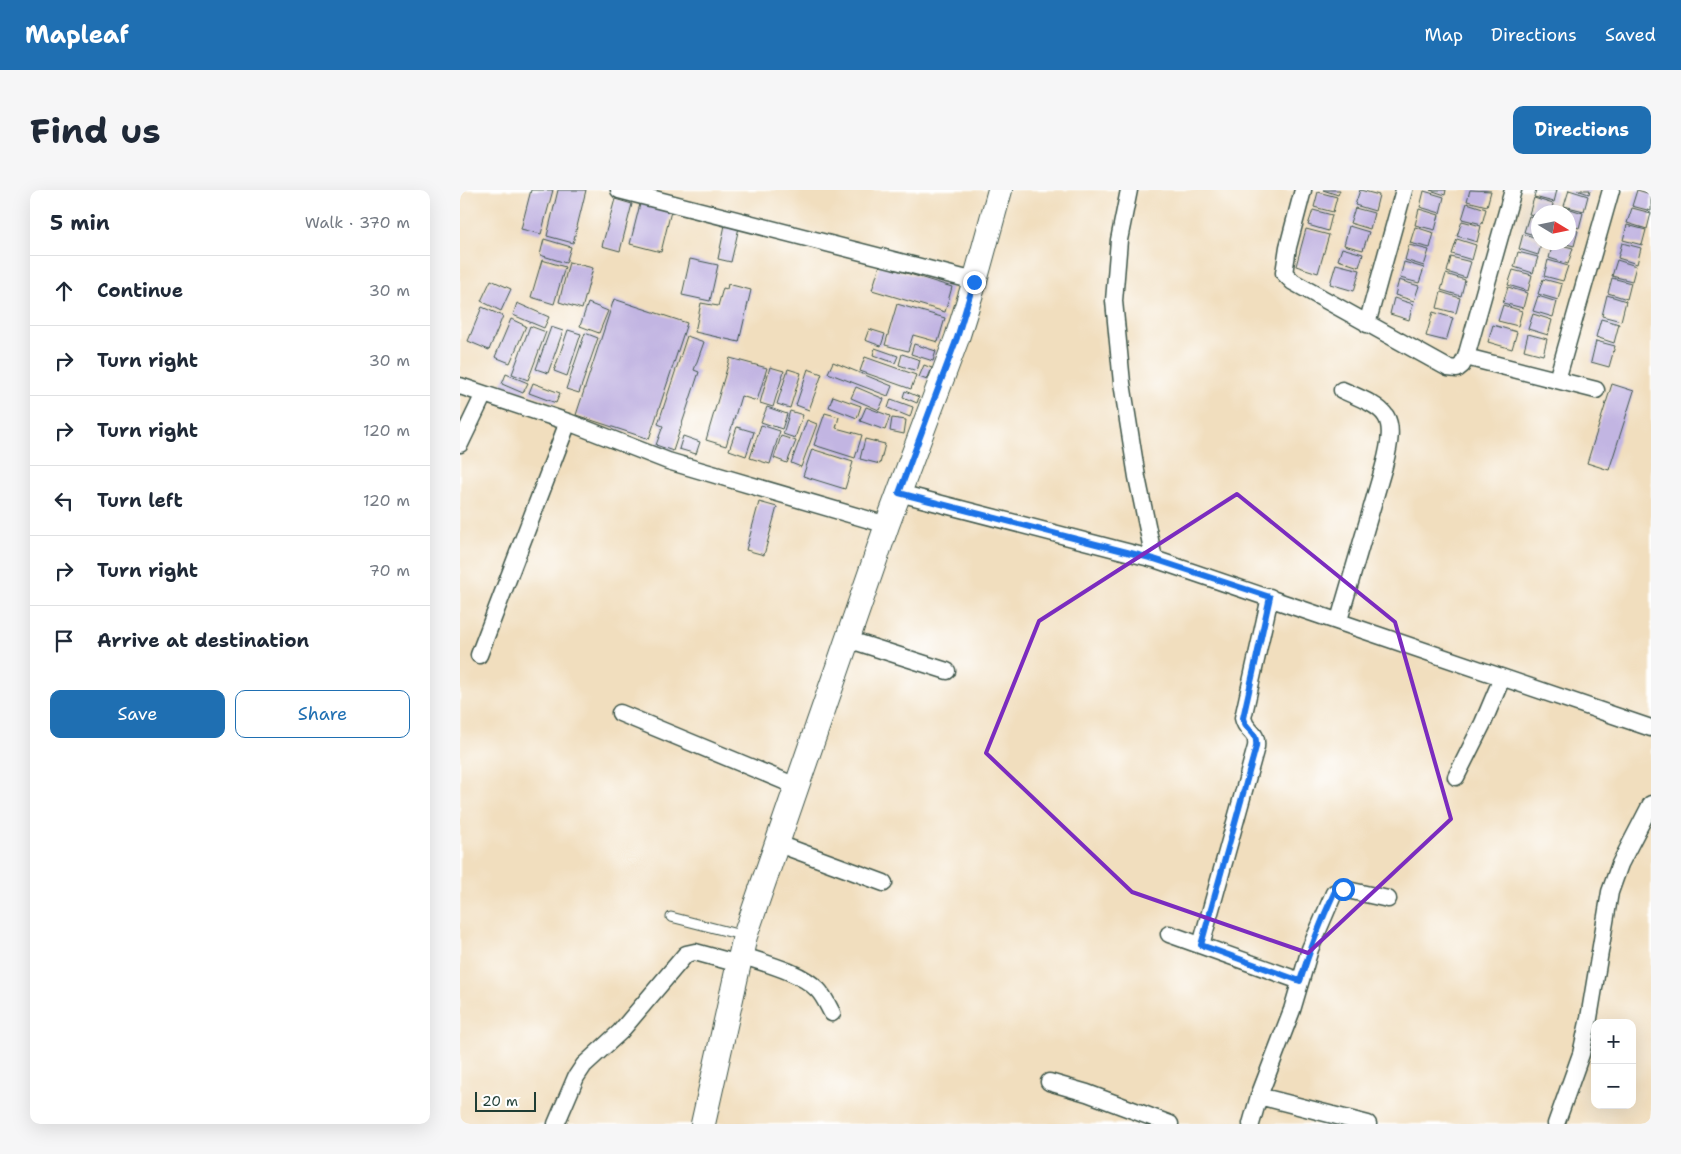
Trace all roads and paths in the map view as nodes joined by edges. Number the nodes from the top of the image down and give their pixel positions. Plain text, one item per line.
1 (619, 190) edge
2 (1000, 190) edge
3 (1129, 190) edge
4 (1303, 190) edge
5 (1404, 190) edge
6 (1513, 190) edge
7 (1611, 190) edge
8 (974, 282) junction
9 (1367, 324) junction
10 (1466, 357) junction
11 (1557, 380) junction
12 (460, 386) edge
13 (1342, 390) dead end
14 (1596, 390) dead end
15 (484, 394) junction
16 (568, 422) junction
17 (460, 444) edge
18 (899, 493) junction
19 (887, 525) junction
20 (1145, 556) junction
21 (1270, 597) junction
22 (1339, 620) junction
23 (847, 639) junction
24 (479, 655) dead end
25 (947, 671) dead end
26 (1502, 678) junction
27 (620, 713) dead end
28 (1651, 728) edge
29 (1456, 777) dead end
30 (796, 786) junction
31 (1651, 804) edge
32 (776, 843) junction
33 (884, 883) dead end
34 (1388, 899) dead end
35 (671, 917) dead end
36 (1169, 934) dead end
37 (1201, 945) junction
38 (741, 952) junction
39 (1300, 981) junction
40 (832, 1013) dead end
41 (1049, 1082) dead end
42 (1259, 1096) junction
43 (556, 1124) edge
44 (703, 1124) edge
45 (1170, 1124) edge
46 (1251, 1124) edge
47 (1368, 1124) edge
48 (1556, 1124) edge

1 - 8 street
2 - 8 street
3 - 20 street
4 - 9 street
5 - 9 street
6 - 10 street
7 - 11 street
8 - 18 street
9 - 10 street
10 - 11 street
11 - 14 street
12 - 15 street
13 - 22 street
15 - 16 street
15 - 17 street
16 - 19 street
16 - 24 street
18 - 19 street
18 - 20 street
19 - 23 street
20 - 21 street
21 - 22 street
21 - 37 street
22 - 26 street
23 - 25 street
23 - 30 street
26 - 28 street
26 - 29 street
27 - 30 street
30 - 32 street
31 - 48 street
32 - 33 street
32 - 38 street
34 - 39 street
35 - 38 lane
36 - 37 street
37 - 39 street
38 - 40 street
38 - 43 street
38 - 44 street
39 - 42 street
41 - 45 street
42 - 46 street
42 - 47 street

